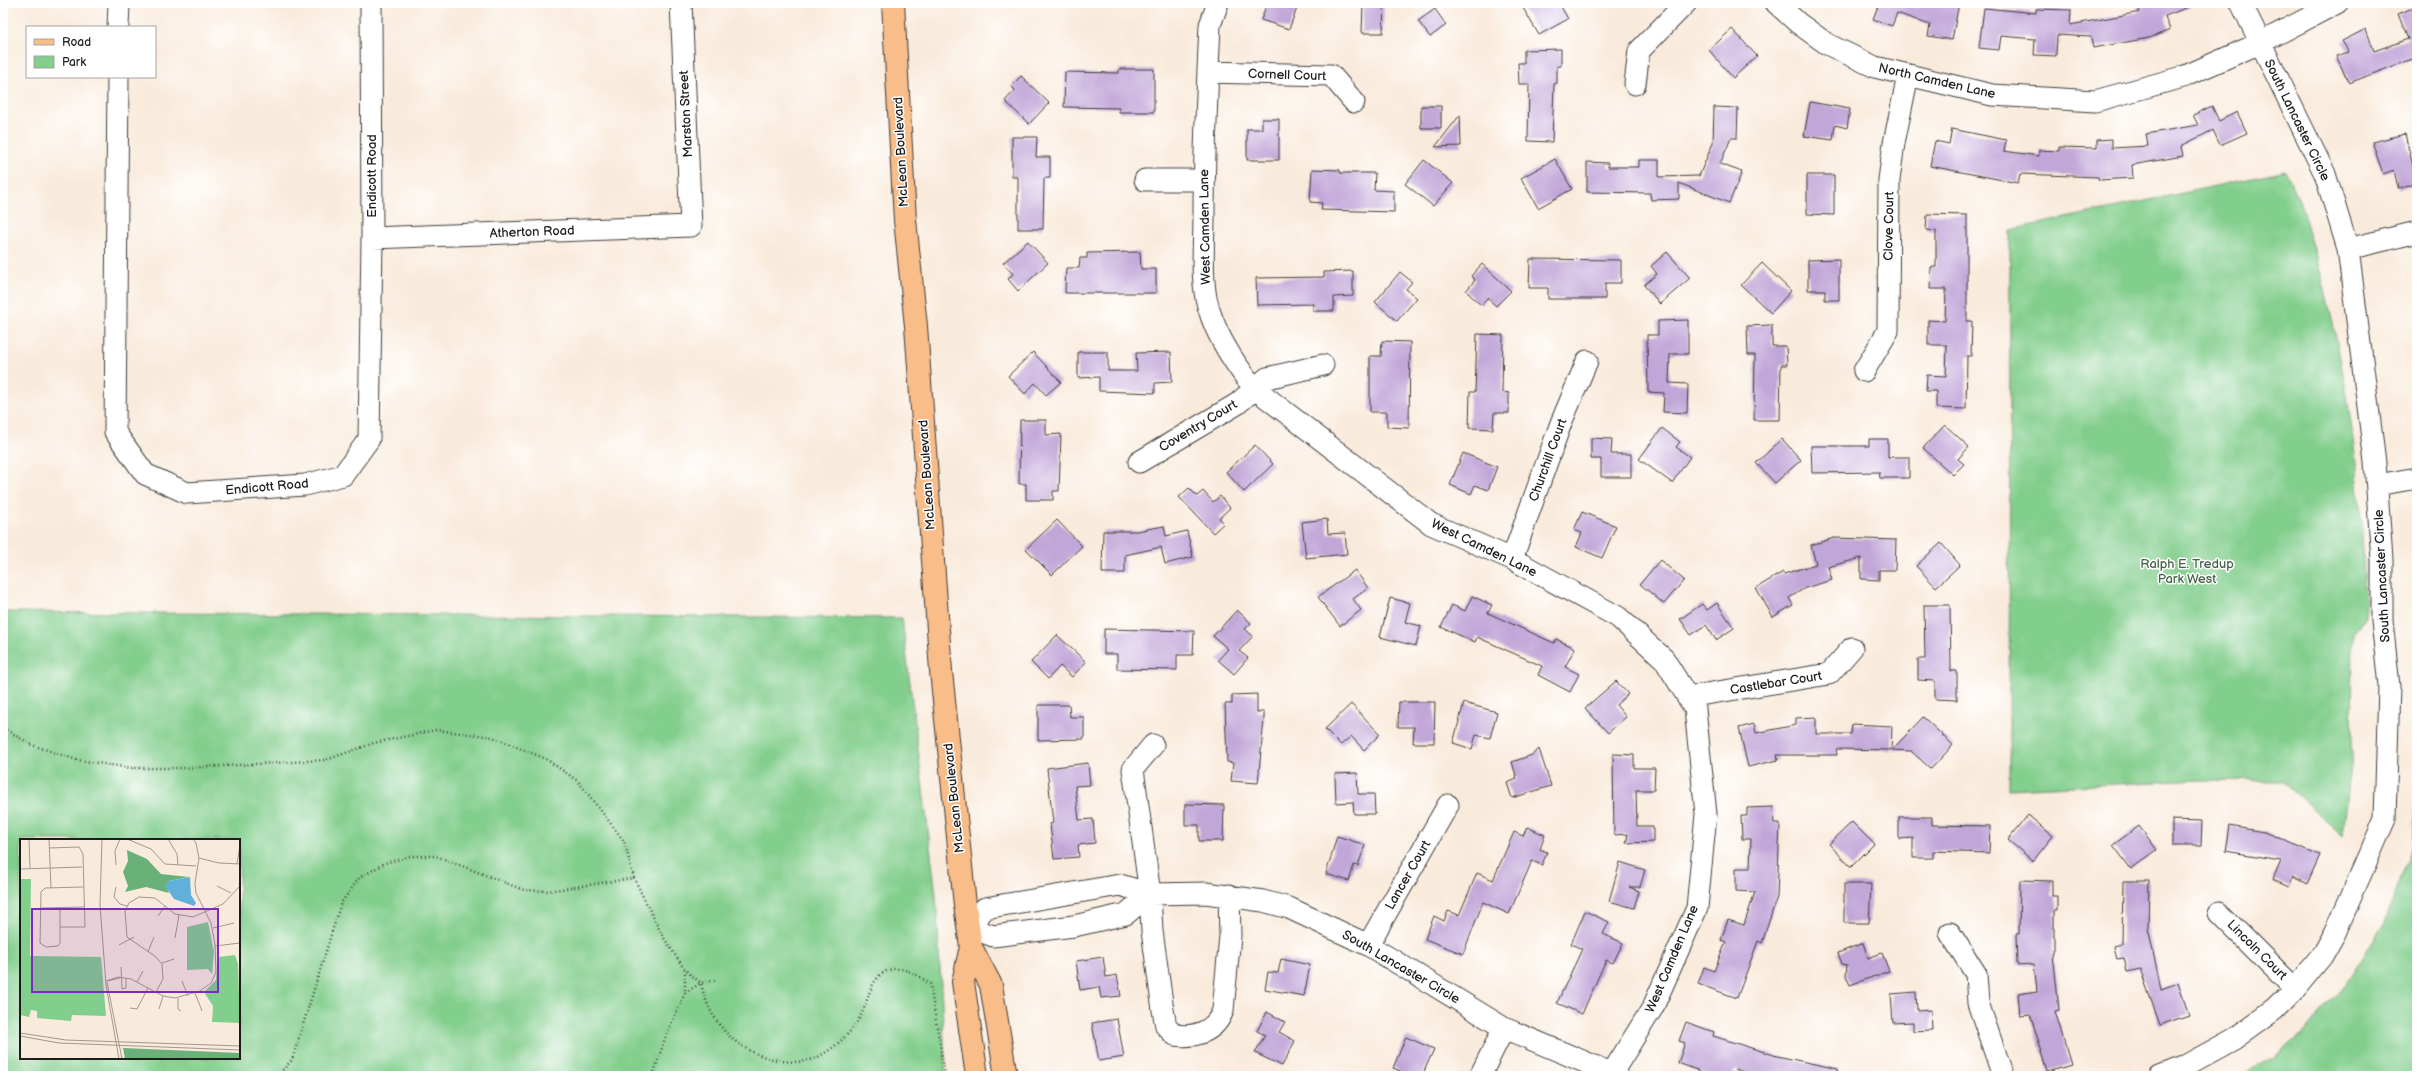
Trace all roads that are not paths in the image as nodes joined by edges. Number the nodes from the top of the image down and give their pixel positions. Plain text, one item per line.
1 (119, 3) edge
2 (371, 3) edge
3 (681, 3) edge
4 (893, 3) edge
5 (1218, 3) edge
6 (1686, 3) edge
7 (1776, 3) edge
8 (2241, 3) edge
9 (2337, 3) edge
10 (118, 26) edge
11 (2260, 43) junction
12 (1208, 72) junction
13 (1908, 75) junction
14 (118, 78) edge
15 (1635, 84) dead end
16 (1354, 102) dead end
17 (1145, 180) dead end
18 (1204, 180) junction
19 (691, 226) joint
20 (2417, 232) edge
21 (372, 238) junction
22 (2348, 249) junction
23 (1587, 361) dead end
24 (1323, 365) dead end
25 (1864, 371) dead end
26 (1254, 388) junction
27 (1139, 462) dead end
28 (2417, 478) edge
29 (2377, 485) junction
30 (1512, 559) junction
31 (1852, 648) dead end
32 (1687, 697) junction
33 (1153, 745) dead end
34 (1448, 805) dead end
35 (1150, 894) junction
36 (1230, 895) junction
37 (2219, 913) dead end
38 (1950, 933) dead end
39 (970, 937) junction
40 (1368, 945) junction
41 (2295, 989) junction
42 (1504, 1028) junction
43 (1615, 1074) edge
44 (977, 1076) edge
45 (1006, 1076) edge
46 (1480, 1076) edge
47 (2003, 1076) edge
48 (2160, 1076) edge

1 - 10 street
2 - 21 street, Endicott Road
3 - 19 street, Marston Street
4 - 39 main road, McLean Boulevard
5 - 12 street, West Camden Lane
6 - 15 street
7 - 13 street, North Camden Lane
8 - 11 street, South Lancaster Circle
9 - 11 street, North Camden Lane
11 - 13 street, North Camden Lane
11 - 22 street, South Lancaster Circle
12 - 16 street, Cornell Court
12 - 18 street, West Camden Lane
13 - 25 street, Clove Court
14 - 21 street, Endicott Road
17 - 18 street
18 - 26 street, West Camden Lane
19 - 21 street, Atherton Road
20 - 22 street
22 - 29 street, South Lancaster Circle
23 - 30 street, Churchill Court
24 - 26 street, Coventry Court
26 - 27 street, Coventry Court
26 - 30 street, West Camden Lane
28 - 29 street
29 - 41 street, South Lancaster Circle
30 - 32 street, West Camden Lane
31 - 32 street, Castlebar Court
32 - 43 street, West Camden Lane
33 - 35 street
34 - 40 street, Lancer Court
35 - 36 street, South Lancaster Circle
35 - 36 street
35 - 39 street
35 - 39 street, South Lancaster Circle
36 - 40 street, South Lancaster Circle
37 - 41 street, Lincoln Court
38 - 47 street
39 - 44 main road, McLean Boulevard
39 - 45 main road, McLean Boulevard
40 - 42 street, South Lancaster Circle
41 - 48 street, South Lancaster Circle
42 - 43 street, South Lancaster Circle
42 - 46 street

